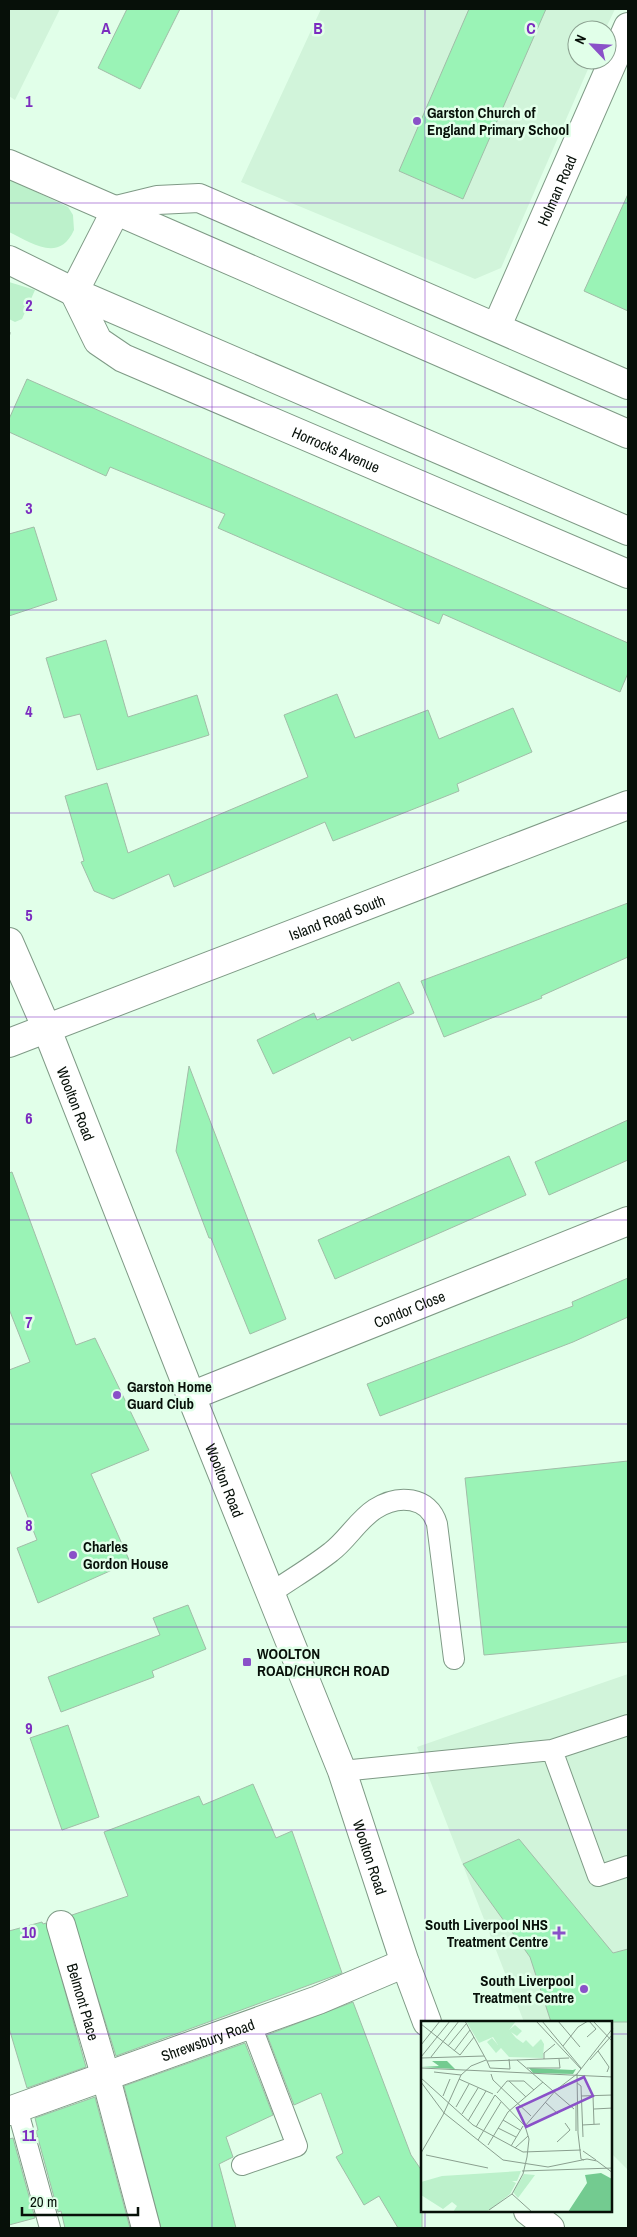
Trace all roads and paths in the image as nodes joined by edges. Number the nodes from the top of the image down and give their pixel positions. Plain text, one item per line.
1 (628, 27) edge
2 (9, 164) edge
3 (116, 210) junction
4 (9, 260) edge
5 (74, 292) junction
6 (497, 326) junction
7 (9, 332) edge
8 (9, 337) edge
9 (628, 385) edge
10 (628, 434) edge
11 (628, 531) edge
12 (628, 574) edge
13 (628, 805) edge
14 (9, 942) edge
15 (46, 1027) junction
16 (9, 1043) edge
17 (628, 1221) edge
18 (191, 1396) junction
19 (271, 1593) junction
20 (454, 1659) dead end
21 (628, 1725) edge
22 (552, 1750) junction
23 (342, 1771) junction
24 (628, 1866) edge
25 (61, 1925) dead end
26 (405, 1963) junction
27 (427, 2021) edge
28 (251, 2025) junction
29 (106, 2078) junction
30 (13, 2110) edge
31 (242, 2165) dead end
32 (529, 2212) edge
33 (50, 2228) edge
34 (146, 2228) edge
35 (550, 2228) edge

1 - 6 street, Holman Road
2 - 3 street
3 - 5 street
3 - 6 street
3 - 10 street
4 - 5 street
5 - 11 street
5 - 12 street, Horrocks Avenue
6 - 9 street
7 - 8 path
13 - 15 street, Island Road South
14 - 15 street, Woolton Road
15 - 16 street, Island Road South
15 - 18 street, Woolton Road
17 - 18 street, Condor Close
18 - 19 street, Woolton Road
19 - 20 lane
19 - 23 street, Woolton Road
21 - 22 lane
22 - 23 lane
22 - 24 lane
23 - 26 street, Woolton Road
25 - 29 street, Belmont Place
26 - 27 street, Woolton Road
26 - 28 street, Shrewsbury Road
28 - 29 street, Shrewsbury Road
28 - 31 lane
29 - 30 street, Shrewsbury Road
29 - 34 street, Belmont Place
30 - 33 lane
32 - 35 street

